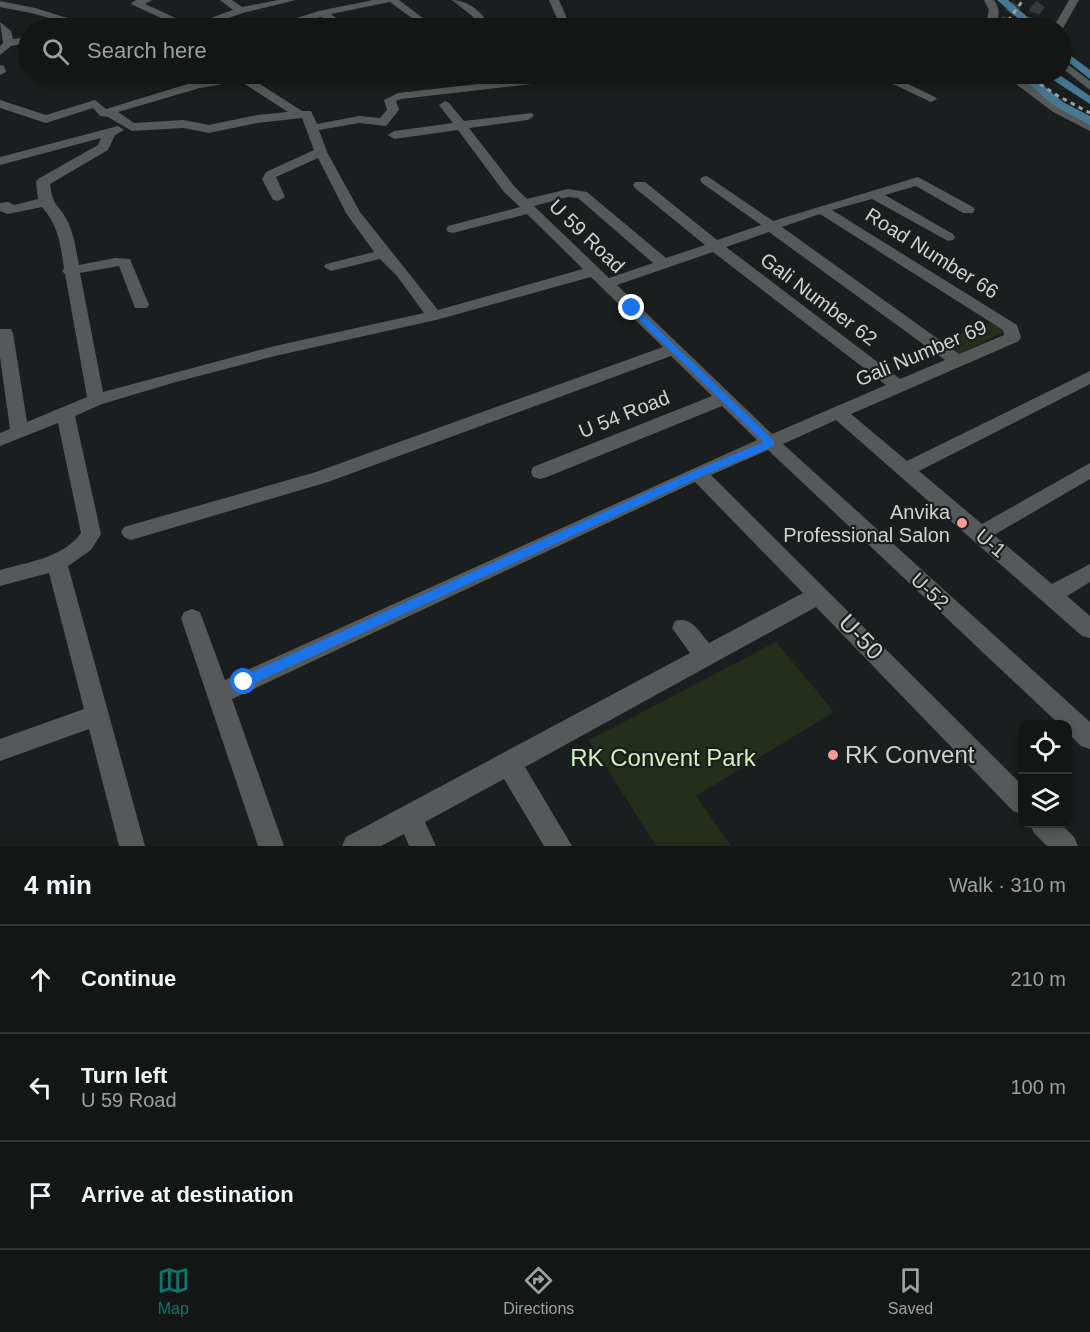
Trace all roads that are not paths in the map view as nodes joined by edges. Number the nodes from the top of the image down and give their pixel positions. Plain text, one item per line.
1 (21, 0) edge
2 (147, 0) edge
3 (225, 0) edge
4 (291, 0) edge
5 (387, 0) edge
6 (393, 0) edge
7 (457, 0) edge
8 (554, 0) edge
9 (990, 0) edge
10 (1002, 0) edge
11 (1074, 0) edge
12 (3, 5) edge
13 (242, 10) junction
14 (323, 13) junction
15 (60, 18) edge
16 (169, 18) edge
17 (219, 18) edge
18 (305, 18) edge
19 (330, 18) edge
20 (417, 18) edge
21 (479, 18) edge
22 (562, 18) edge
23 (993, 18) edge
24 (1023, 18) edge
25 (1064, 18) edge
26 (0, 20) edge
27 (0, 25) edge
28 (18, 42) edge
29 (8, 43) junction
30 (0, 52) edge
31 (1072, 63) edge
32 (1072, 67) edge
33 (1090, 76) edge
34 (200, 84) edge
35 (254, 84) edge
36 (505, 84) edge
37 (899, 84) edge
38 (1023, 84) edge
39 (1035, 84) edge
40 (1065, 84) edge
41 (1090, 87) edge
42 (932, 99) dead end
43 (1090, 102) edge
44 (0, 104) edge
45 (445, 105) dead end
46 (104, 113) junction
47 (297, 113) junction
48 (528, 116) dead end
49 (1090, 121) edge
50 (461, 126) junction
51 (132, 127) junction
52 (313, 128) junction
53 (1090, 128) edge
54 (109, 132) junction
55 (394, 135) dead end
56 (321, 152) junction
57 (0, 160) edge
58 (707, 180) dead end
59 (640, 185) dead end
60 (874, 194) junction
61 (278, 197) dead end
62 (45, 202) junction
63 (0, 207) edge
64 (527, 207) junction
65 (821, 209) junction
66 (968, 210) dead end
67 (771, 226) junction
68 (453, 229) dead end
69 (948, 237) dead end
70 (715, 246) junction
71 (383, 254) junction
72 (664, 264) junction
73 (331, 267) dead end
74 (70, 271) junction
75 (594, 271) junction
76 (606, 284) junction
77 (141, 305) dead end
78 (434, 316) junction
79 (4, 333) dead end
80 (1013, 338) joint
81 (674, 349) junction
82 (956, 360) junction
83 (1090, 377) edge
84 (898, 386) junction
85 (724, 398) junction
86 (96, 400) junction
87 (842, 410) junction
88 (65, 412) junction
89 (19, 432) junction
90 (0, 440) edge
91 (771, 443) junction
92 (909, 469) junction
93 (540, 472) dead end
94 (698, 473) junction
95 (1089, 473) edge
96 (989, 529) junction
97 (131, 532) dead end
98 (56, 561) junction
99 (1090, 572) edge
100 (0, 578) edge
101 (1056, 592) junction
102 (819, 595) junction
103 (1090, 615) edge
104 (192, 618) dead end
105 (683, 628) dead end
106 (1090, 628) edge
107 (706, 656) junction
108 (219, 694) junction
109 (97, 715) junction
110 (1090, 738) edge
111 (0, 750) edge
112 (508, 763) junction
113 (1018, 797) edge
114 (410, 817) junction
115 (1047, 828) edge
116 (132, 846) edge
117 (271, 846) edge
118 (356, 846) edge
119 (423, 846) edge
120 (559, 846) edge
121 (1065, 846) edge

1 - 12 street
2 - 16 street
3 - 13 street
4 - 13 street
5 - 14 street
6 - 20 street
7 - 21 street
8 - 22 street
9 - 23 street
10 - 24 main road
11 - 25 street
12 - 15 street
12 - 26 street
13 - 17 street
14 - 18 street
14 - 19 street
27 - 29 street
28 - 29 street
29 - 30 street
31 - 33 main road
32 - 41 street
34 - 46 street
35 - 47 street
36 - 52 street
37 - 42 street
38 - 53 street
39 - 49 main road
40 - 43 main road
44 - 46 street
45 - 50 street, U 59 Road
46 - 51 street
47 - 51 street
47 - 52 street
48 - 50 street
50 - 55 street
50 - 64 street, U 59 Road
51 - 54 street
52 - 56 street
54 - 57 street
54 - 62 street
56 - 61 street
56 - 71 street
58 - 67 street
59 - 70 street, Gali Number 62
60 - 65 street
60 - 66 street
60 - 69 street
62 - 63 street
62 - 74 street
64 - 68 street
64 - 72 street
64 - 75 street, U 59 Road
65 - 67 street
65 - 80 street, Road Number 66
67 - 70 street
67 - 82 street
70 - 72 street
70 - 84 street, Gali Number 62
71 - 73 street
71 - 78 street
72 - 76 street
74 - 77 street
74 - 86 street
75 - 76 street, U 59 Road
75 - 78 street
76 - 81 street, U 59 Road
78 - 86 street
79 - 89 street
80 - 82 street, Gali Number 69
81 - 85 street, U 59 Road
81 - 97 street
82 - 84 street, Gali Number 69
83 - 92 street
84 - 87 street, Gali Number 69
85 - 91 street, U 59 Road
85 - 93 street, U 54 Road
86 - 88 street
87 - 91 street, Gali Number 69
87 - 92 street, U-1
88 - 89 street
88 - 98 street
89 - 90 street
91 - 94 street, Gali Number 69
91 - 110 street, U-52
92 - 96 street, U-1
92 - 101 street, U-1
94 - 102 street, U-50
94 - 108 street, Gali Number 69
95 - 96 street
96 - 101 street, U-1
98 - 100 street
98 - 109 street
99 - 101 street
101 - 103 street, U-1
101 - 106 street, U-1
102 - 107 street
102 - 113 street, U-50
104 - 108 street
105 - 107 street
107 - 112 street
108 - 117 street
109 - 111 street
109 - 116 street
112 - 114 street
112 - 120 street
114 - 118 street
114 - 119 street
115 - 121 street

